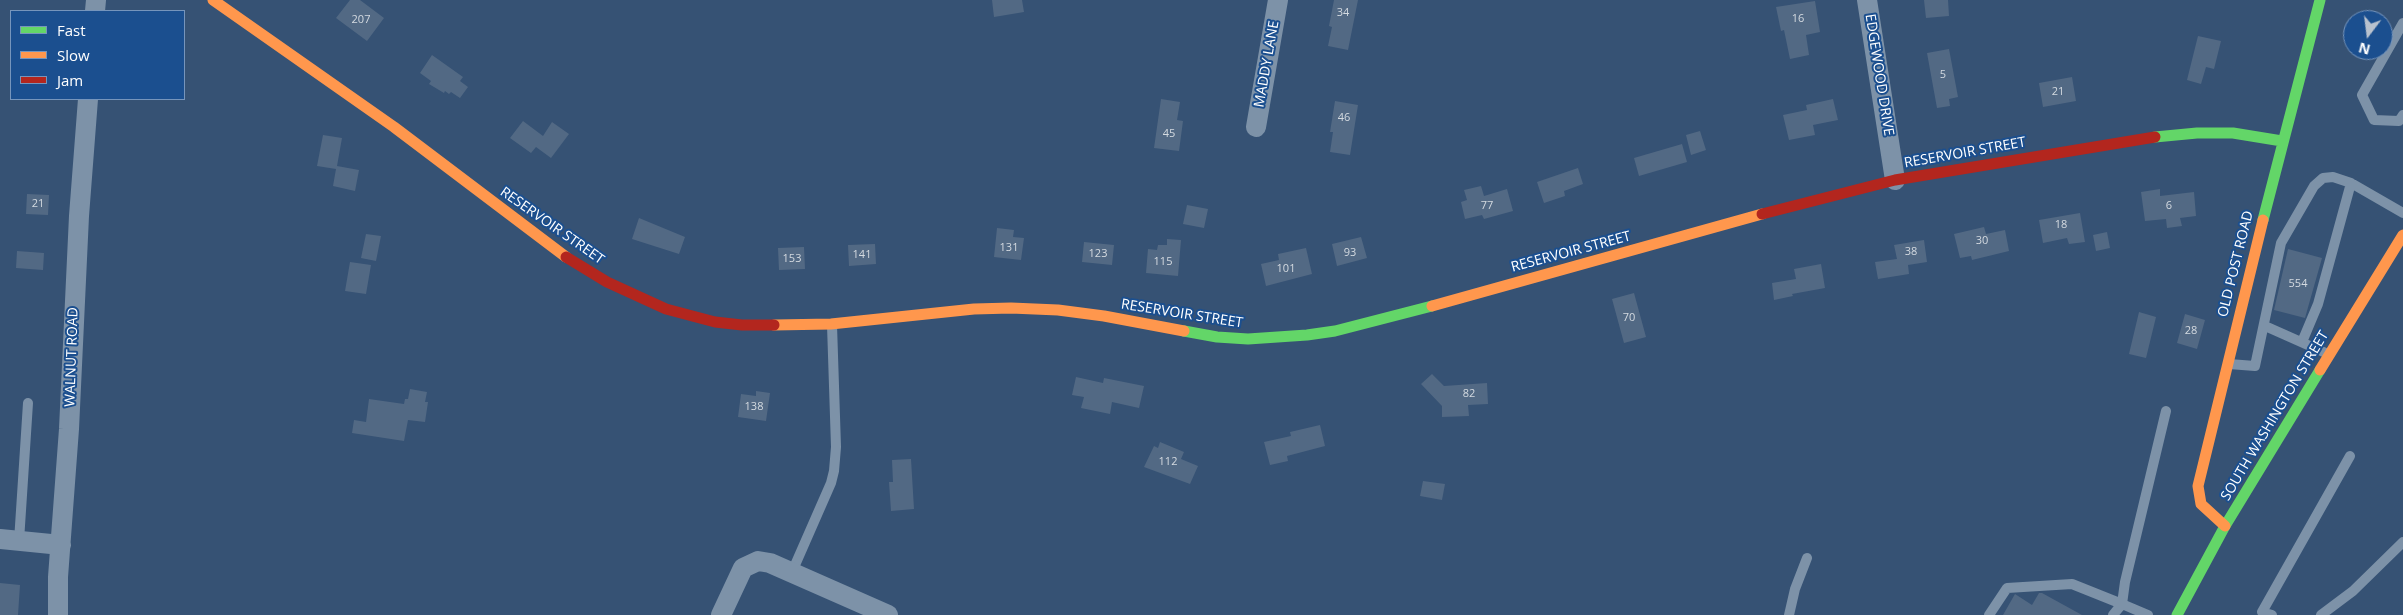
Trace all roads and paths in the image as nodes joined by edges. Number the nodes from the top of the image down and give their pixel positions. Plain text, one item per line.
1 (212, 0) edge
2 (1278, 0) edge
3 (1867, 0) edge
4 (2320, 0) edge
5 (2403, 23) edge
6 (88, 100) edge
7 (2403, 115) edge
8 (1256, 127) dead end
9 (2282, 141) junction
10 (1896, 180) junction
11 (2351, 183) junction
12 (2403, 213) edge
13 (2403, 235) edge
14 (832, 324) junction
15 (2265, 326) junction
16 (2302, 342) junction
17 (2329, 354) junction
18 (2228, 364) junction
19 (28, 403) dead end
20 (2166, 411) dead end
21 (2350, 456) dead end
22 (2225, 526) junction
23 (9, 540) edge
24 (2403, 542) edge
25 (61, 545) junction
26 (1808, 558) dead end
27 (792, 572) junction
28 (2122, 604) junction
29 (877, 613) edge
30 (2264, 614) edge
31 (58, 615) edge
32 (721, 615) edge
33 (1790, 615) edge
34 (1989, 615) edge
35 (2113, 615) edge
36 (2148, 615) edge
37 (2177, 615) edge
38 (2320, 615) edge

1 - 14 street, RESERVOIR STREET
2 - 8 street, MADDY LANE
3 - 10 street, EDGEWOOD DRIVE
4 - 9 street, OLD POST ROAD
5 - 7 lane
6 - 25 street, WALNUT ROAD
9 - 10 street, RESERVOIR STREET
9 - 18 street, OLD POST ROAD
10 - 14 street, RESERVOIR STREET
11 - 12 lane
11 - 15 lane
11 - 16 lane
13 - 17 street, SOUTH WASHINGTON STREET
14 - 27 lane
15 - 16 lane
15 - 18 lane
16 - 17 lane
17 - 22 street, SOUTH WASHINGTON STREET
18 - 22 street, OLD POST ROAD
19 - 23 lane
20 - 28 lane
21 - 30 lane
22 - 37 street, SOUTH WASHINGTON STREET
23 - 25 street
24 - 38 lane
25 - 31 street, WALNUT ROAD
26 - 33 lane
27 - 29 street
27 - 32 street
28 - 34 lane
28 - 35 lane
28 - 36 lane

